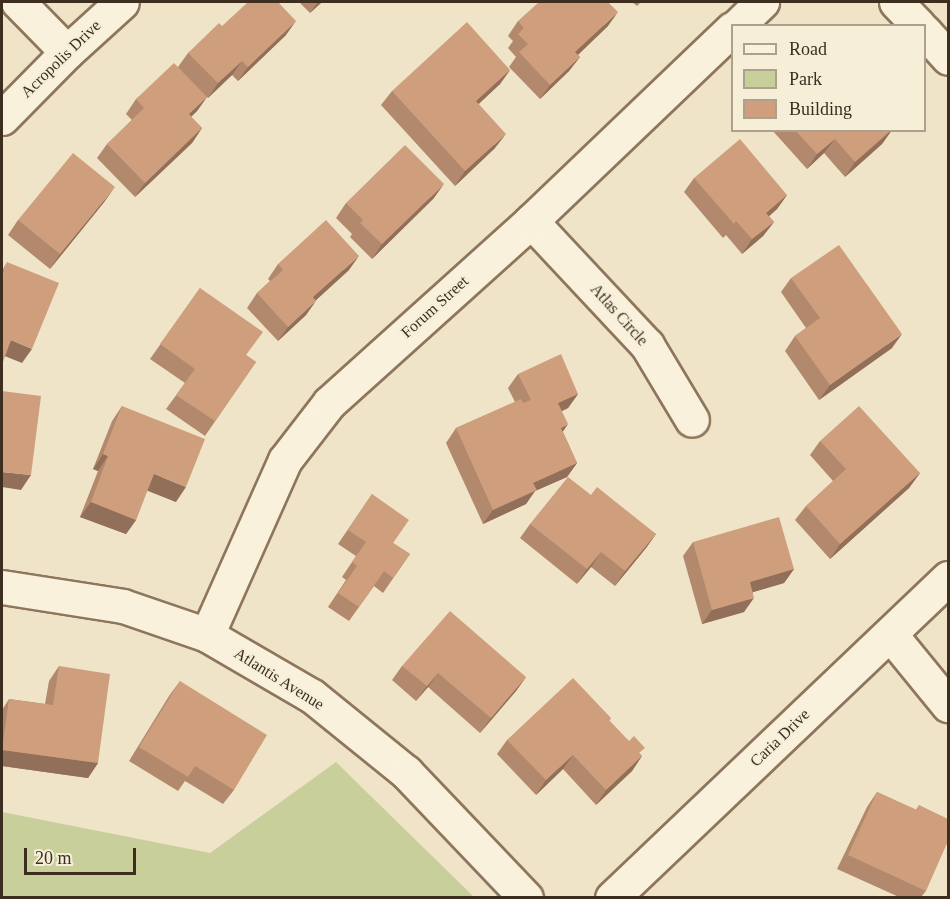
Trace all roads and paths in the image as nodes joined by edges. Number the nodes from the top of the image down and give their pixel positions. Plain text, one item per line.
1 (18, 2) edge
2 (122, 2) edge
3 (762, 2) edge
4 (896, 2) edge
5 (739, 24) edge
6 (917, 24) edge
7 (731, 30) edge
8 (926, 34) edge
9 (67, 52) junction
10 (948, 58) edge
11 (2, 118) edge
12 (531, 221) junction
13 (692, 420) dead end
14 (948, 578) edge
15 (2, 587) edge
16 (890, 634) junction
17 (207, 635) junction
18 (948, 705) edge
19 (526, 897) edge
20 (612, 897) edge

1 - 9 street
2 - 9 street, Acropolis Drive
3 - 5 street
4 - 6 street
7 - 12 street, Forum Street
8 - 10 street
9 - 11 street, Acropolis Drive
12 - 13 street, Atlas Circle
12 - 17 street, Forum Street
14 - 16 street, Caria Drive
15 - 17 street, Atlantis Avenue
16 - 18 street
16 - 20 street, Caria Drive
17 - 19 street, Atlantis Avenue

